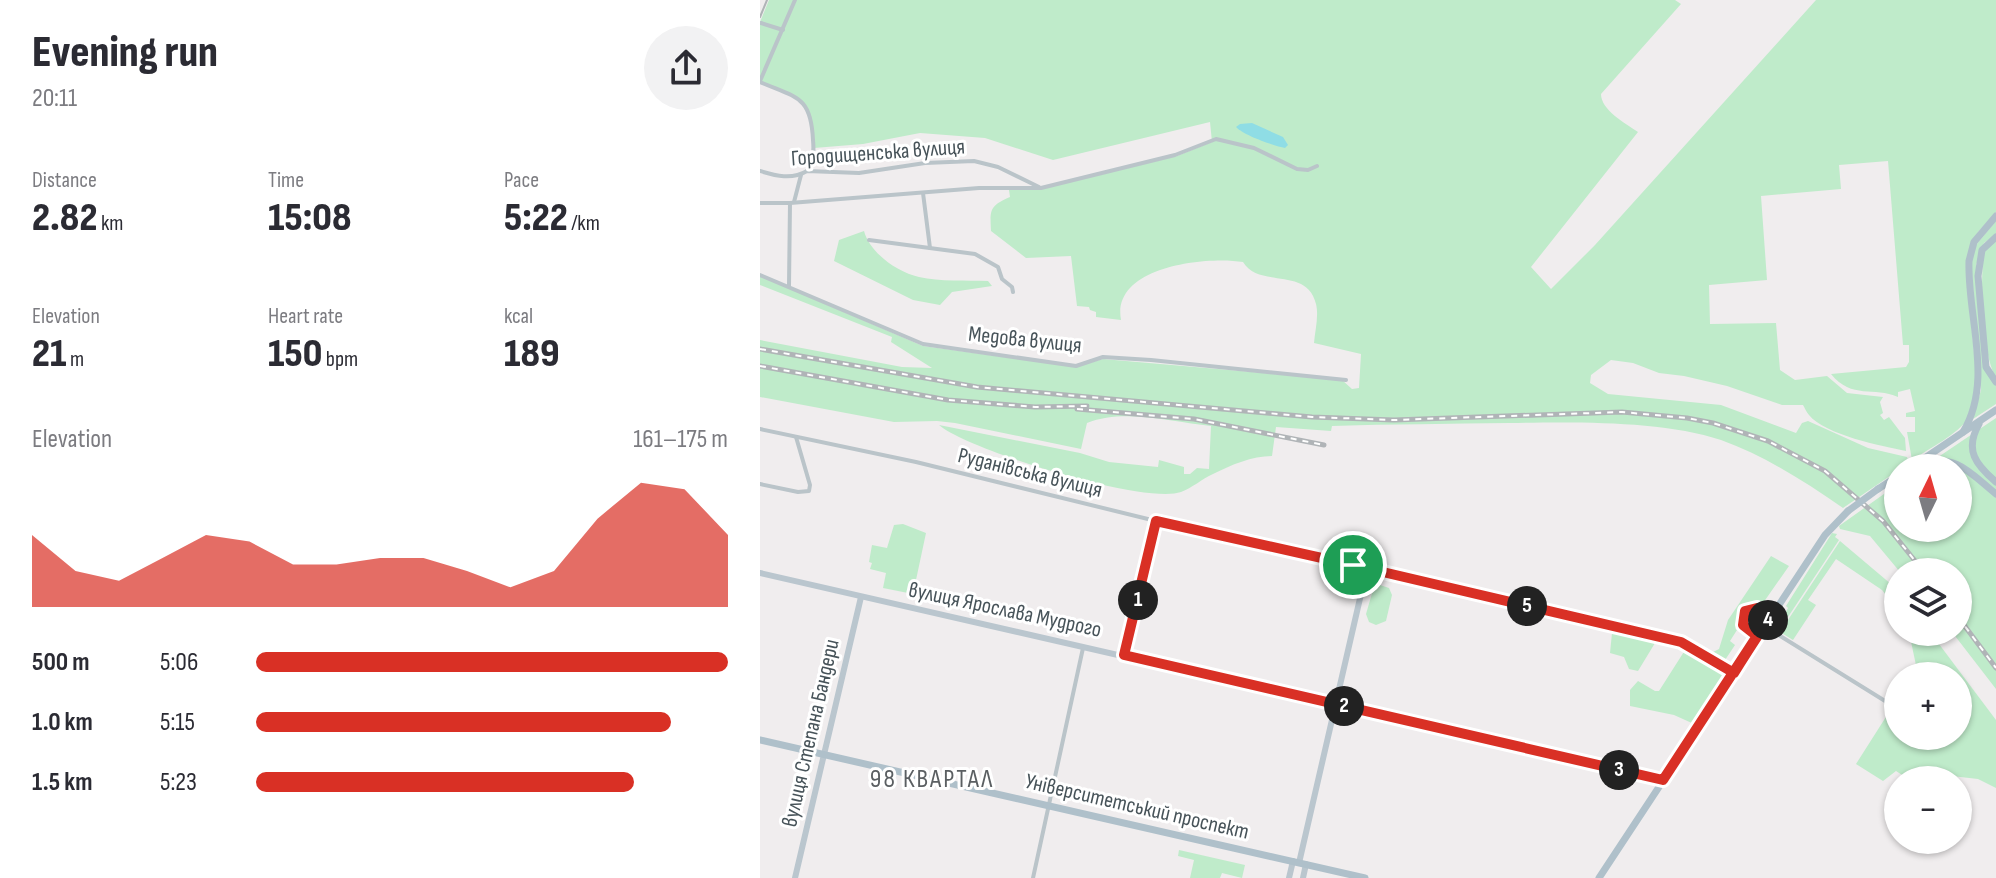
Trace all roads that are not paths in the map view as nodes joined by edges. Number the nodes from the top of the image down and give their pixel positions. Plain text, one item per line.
1 (795, 0) edge
2 (761, 23) edge
3 (783, 30) junction
4 (760, 81) edge
5 (1317, 166) dead end
6 (760, 171) edge
7 (807, 171) junction
8 (801, 175) junction
9 (1041, 188) junction
10 (923, 193) junction
11 (760, 203) edge
12 (792, 203) junction
13 (1996, 216) edge
14 (1996, 237) edge
15 (869, 240) dead end
16 (930, 248) junction
17 (760, 275) edge
18 (789, 286) junction
19 (1013, 292) dead end
20 (1346, 380) dead end
21 (1996, 382) edge
22 (1996, 410) edge
23 (1983, 419) junction
24 (760, 429) edge
25 (1963, 432) junction
26 (796, 437) junction
27 (1931, 454) edge
28 (1972, 477) edge
29 (1996, 482) edge
30 (760, 484) edge
31 (1884, 485) edge
32 (1996, 494) edge
33 (1156, 521) junction
34 (1367, 568) junction
35 (760, 573) edge
36 (861, 597) junction
37 (1771, 616) junction
38 (1764, 626) junction
39 (1757, 636) junction
40 (1083, 648) junction
41 (1124, 655) junction
42 (1734, 673) junction
43 (1884, 700) edge
44 (1336, 704) junction
45 (760, 740) edge
46 (825, 754) junction
47 (1663, 780) junction
48 (1049, 805) junction
49 (1299, 863) junction
50 (1599, 876) edge
51 (795, 878) edge
52 (1033, 878) edge
53 (1289, 878) edge
54 (1303, 878) edge
55 (1365, 878) edge

1 - 3 street
2 - 3 street
3 - 4 street
4 - 7 street
5 - 9 street
6 - 8 street, Городищенська вулиця
7 - 8 street, Городищенська вулиця
7 - 9 street, Городищенська вулиця
8 - 12 street
9 - 10 street
10 - 12 street
10 - 16 street
11 - 12 street
12 - 18 street
13 - 25 main road
14 - 21 main road
15 - 16 street
16 - 19 street
17 - 18 street, Медова вулиця
18 - 20 street, Медова вулиця
22 - 23 main road
23 - 25 main road
23 - 29 main road
24 - 26 street, Руданівська вулиця
25 - 27 main road
26 - 30 street
26 - 33 street, Руданівська вулиця
28 - 32 main road
31 - 37 main road, bridge
33 - 34 street, Руданівська вулиця
33 - 41 street
34 - 42 street
34 - 44 street
35 - 36 street, вулиця Ярослава Мудрого
36 - 40 street, вулиця Ярослава Мудрого
36 - 46 street, вулиця Степана Бандери
37 - 38 main road
37 - 39 street
38 - 39 main road
38 - 43 street
39 - 42 main road
40 - 41 street, вулиця Ярослава Мудрого
40 - 48 street
41 - 44 street, вулиця Ярослава Мудрого
42 - 47 main road
44 - 47 street, вулиця Ярослава Мудрого
44 - 49 street
45 - 46 main road, Університетський проспект
46 - 48 main road, Університетський проспект
46 - 51 street, вулиця Степана Бандери
47 - 50 main road
48 - 49 main road, Університетський проспект
48 - 52 street
49 - 53 street
49 - 54 street
49 - 55 main road, Університетський проспект

